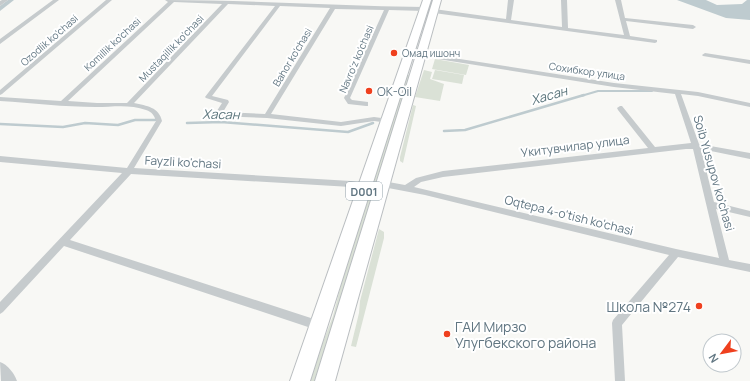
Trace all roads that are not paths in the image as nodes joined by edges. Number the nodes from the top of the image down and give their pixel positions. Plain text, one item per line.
1 (5, 0) edge
2 (56, 0) edge
3 (109, 0) edge
4 (168, 0) edge
5 (173, 0) edge
6 (511, 0) edge
7 (564, 0) edge
8 (618, 0) edge
9 (226, 3) junction
10 (0, 4) edge
11 (278, 5) junction
12 (430, 5) edge
13 (333, 7) junction
14 (387, 8) junction
15 (622, 19) junction
16 (508, 21) junction
17 (693, 27) dead end
18 (565, 28) junction
19 (627, 37) junction
20 (654, 41) dead end
21 (0, 42) edge
22 (706, 55) dead end
23 (415, 62) junction
24 (750, 62) edge
25 (677, 91) junction
26 (0, 93) edge
27 (0, 99) edge
28 (63, 102) junction
29 (366, 104) dead end
30 (129, 105) junction
31 (750, 105) edge
32 (620, 108) dead end
33 (267, 116) junction
34 (387, 121) junction
35 (696, 146) junction
36 (653, 149) junction
37 (750, 156) edge
38 (0, 159) edge
39 (129, 171) junction
40 (383, 184) junction
41 (366, 186) junction
42 (406, 188) junction
43 (712, 205) junction
44 (750, 214) edge
45 (63, 242) junction
46 (676, 253) junction
47 (725, 262) junction
48 (750, 268) edge
49 (0, 309) edge
50 (320, 326) junction
51 (0, 369) edge
52 (10, 381) edge
53 (300, 381) edge
54 (325, 381) edge
55 (620, 381) edge

1 - 10 street
2 - 21 street
3 - 26 street, Ozodlik ko'chasi
4 - 5 street
5 - 9 street
5 - 28 street, Komillik ko'chasi
6 - 16 street
7 - 18 street
8 - 15 street
9 - 11 street
9 - 30 street, Mustaqillik ko'chasi
11 - 13 street
11 - 33 street
12 - 14 street
12 - 16 street
12 - 23 highway, D001
13 - 14 street
13 - 33 street, Bahor ko'chasi
14 - 29 street, Navro'z ko'chasi
15 - 17 street
15 - 19 street
16 - 18 street
18 - 19 street
19 - 20 street
22 - 24 street
23 - 25 street, Сохибкор улица
23 - 34 highway, D001
23 - 40 highway, D001
25 - 31 street, Сохибкор улица
25 - 35 street, Soib Yusupov ko'chasi
27 - 28 street
28 - 30 street
30 - 39 street
32 - 36 street
33 - 34 street
34 - 41 highway, D001
35 - 36 street, Укитувчилар улица
35 - 37 street, Укитувчилар улица
35 - 43 street, Soib Yusupov ko'chasi
36 - 42 street, Укитувчилар улица
38 - 39 street, Fayzli ko'chasi
39 - 41 street, Fayzli ko'chasi
39 - 45 street
40 - 42 street, Oqtepa 4-o'tish ko'chasi
40 - 54 highway, D001
41 - 50 highway, D001
42 - 46 street, Oqtepa 4-o'tish ko'chasi
43 - 44 street
43 - 47 street, Soib Yusupov ko'chasi
45 - 49 street
45 - 50 street
46 - 47 street, Oqtepa 4-o'tish ko'chasi
46 - 55 street
47 - 48 street, Oqtepa 4-o'tish ko'chasi
50 - 53 highway, D001
51 - 52 street

